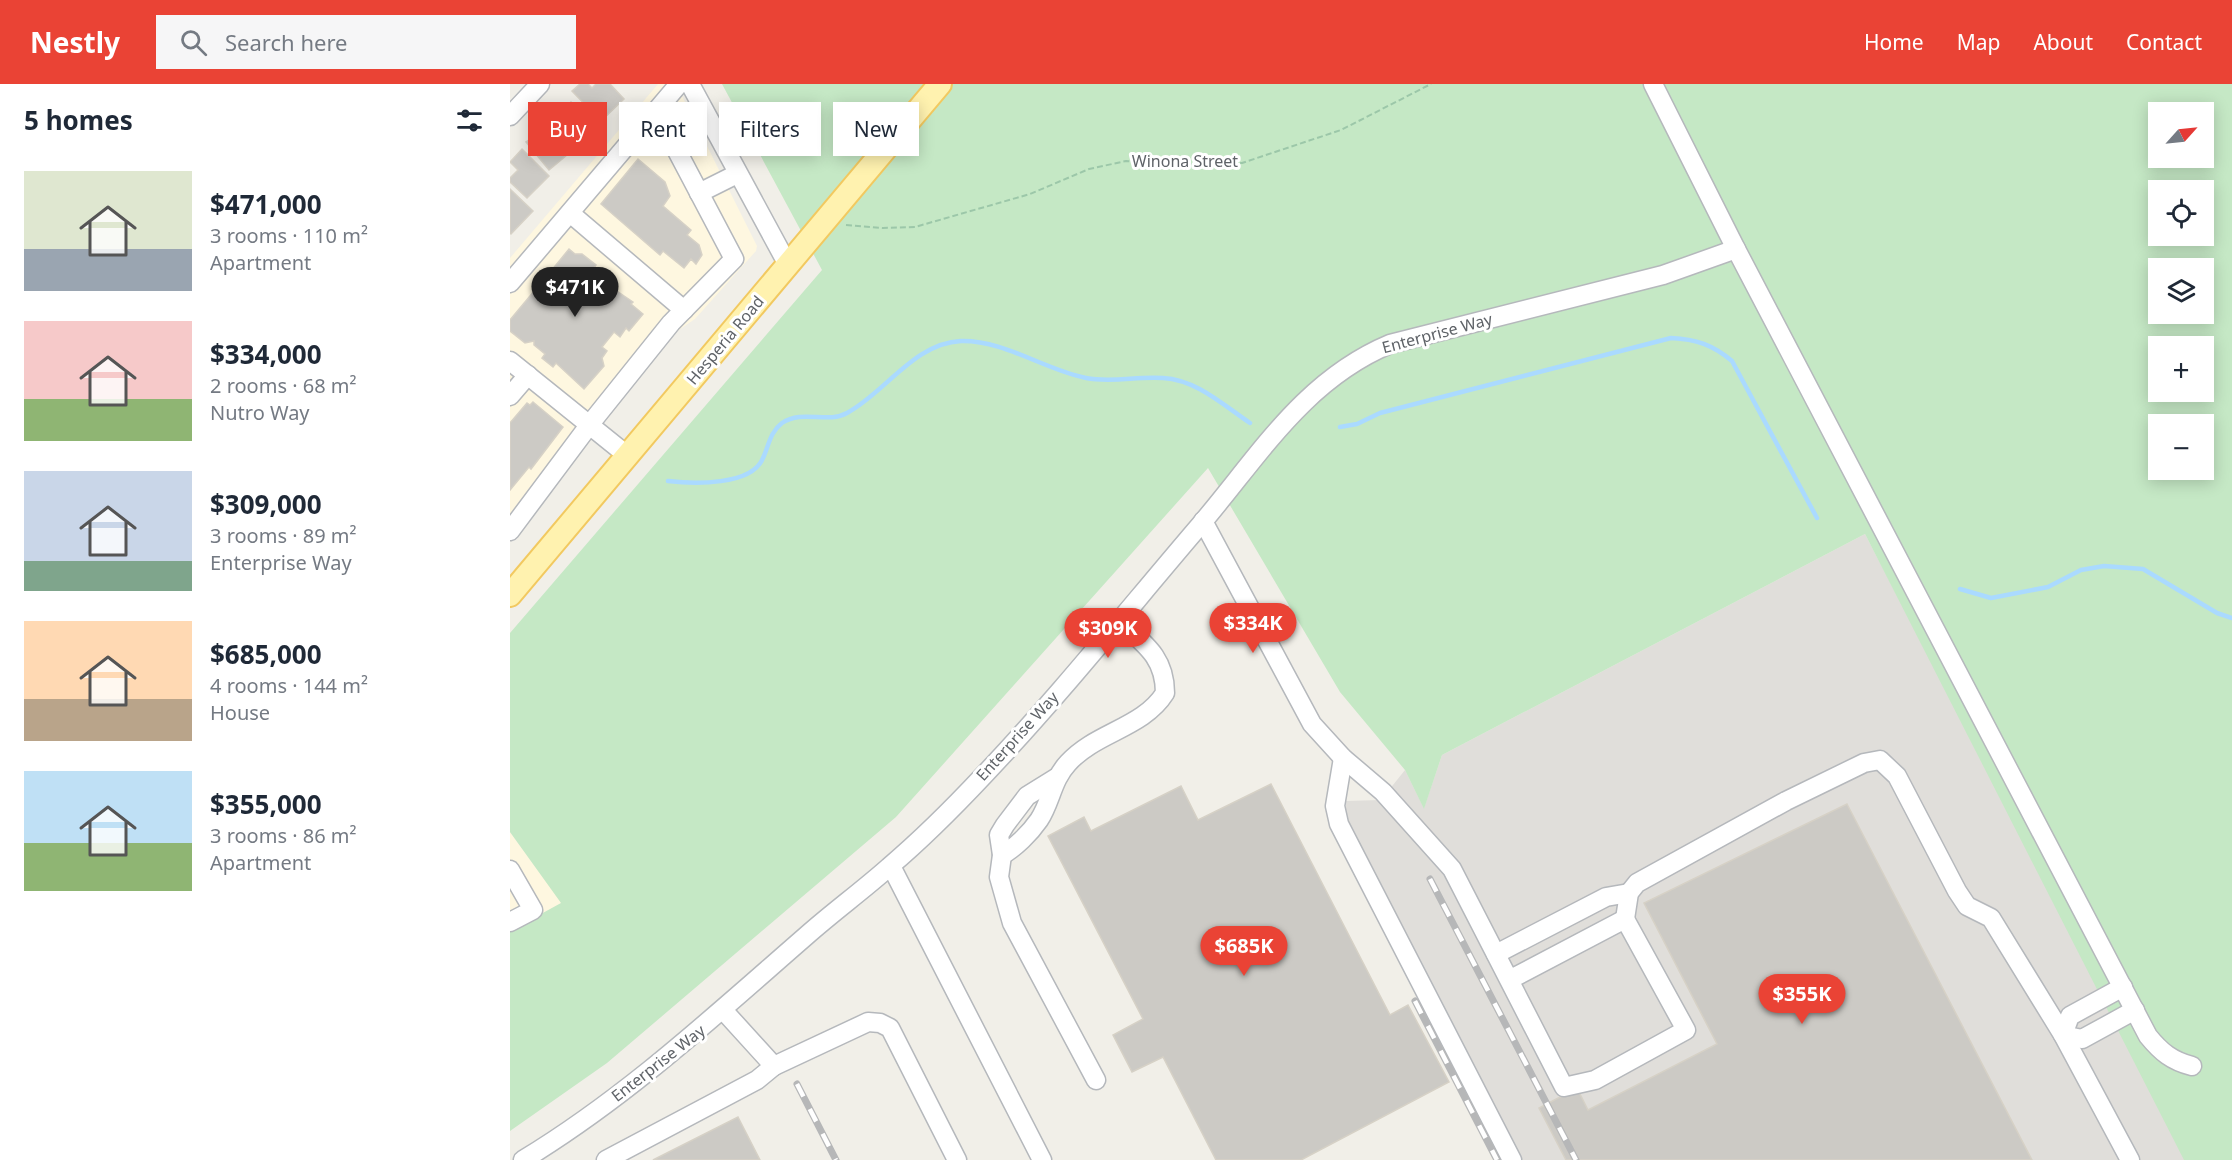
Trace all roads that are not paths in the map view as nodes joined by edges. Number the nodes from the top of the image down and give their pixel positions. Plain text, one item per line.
1 (540, 84) edge
2 (680, 84) edge
3 (690, 84) edge
4 (940, 84) edge
5 (1653, 84) edge
6 (664, 102) edge
7 (510, 116) edge
8 (619, 155) edge
9 (680, 156) edge
10 (737, 174) junction
11 (699, 193) junction
12 (570, 213) junction
13 (1736, 249) junction
14 (788, 265) junction
15 (510, 283) edge
16 (684, 310) junction
17 (510, 361) edge
18 (528, 375) junction
19 (510, 396) edge
20 (590, 424) junction
21 (628, 456) junction
22 (1203, 521) junction
23 (510, 531) edge
24 (510, 595) edge
25 (1118, 620) junction
26 (1343, 758) junction
27 (891, 866) junction
28 (510, 870) edge
29 (1629, 893) junction
30 (1625, 919) junction
31 (510, 922) edge
32 (1496, 954) junction
33 (1509, 980) junction
34 (2122, 987) junction
35 (723, 1010) junction
36 (2135, 1010) junction
37 (2063, 1035) junction
38 (774, 1066) junction
39 (2192, 1066) dead end
40 (1096, 1080) dead end
41 (523, 1160) edge
42 (606, 1160) edge
43 (957, 1160) edge
44 (1042, 1160) edge
45 (1512, 1160) edge
46 (2130, 1160) edge

1 - 7 street
2 - 6 street
3 - 10 street
4 - 14 main road, Hesperia Road
5 - 13 street
8 - 12 street
9 - 11 street
10 - 11 street
10 - 14 street
11 - 16 street
12 - 15 street
12 - 16 street
13 - 22 street, Enterprise Way
13 - 34 street
14 - 21 main road, Hesperia Road
16 - 20 street
17 - 18 street
18 - 19 street
18 - 20 street
20 - 21 street
20 - 23 street
21 - 24 main road, Hesperia Road
22 - 25 street, Enterprise Way
22 - 26 street
25 - 27 street, Enterprise Way
25 - 40 street
26 - 32 street
26 - 45 street
27 - 35 street, Enterprise Way
27 - 44 street
28 - 31 street
29 - 30 street
29 - 32 street
29 - 37 street
30 - 33 street
30 - 33 street
32 - 33 street
34 - 36 street
34 - 37 street
35 - 38 street
35 - 41 street, Enterprise Way
36 - 37 street
36 - 39 street
37 - 46 street
38 - 42 street
38 - 43 street

